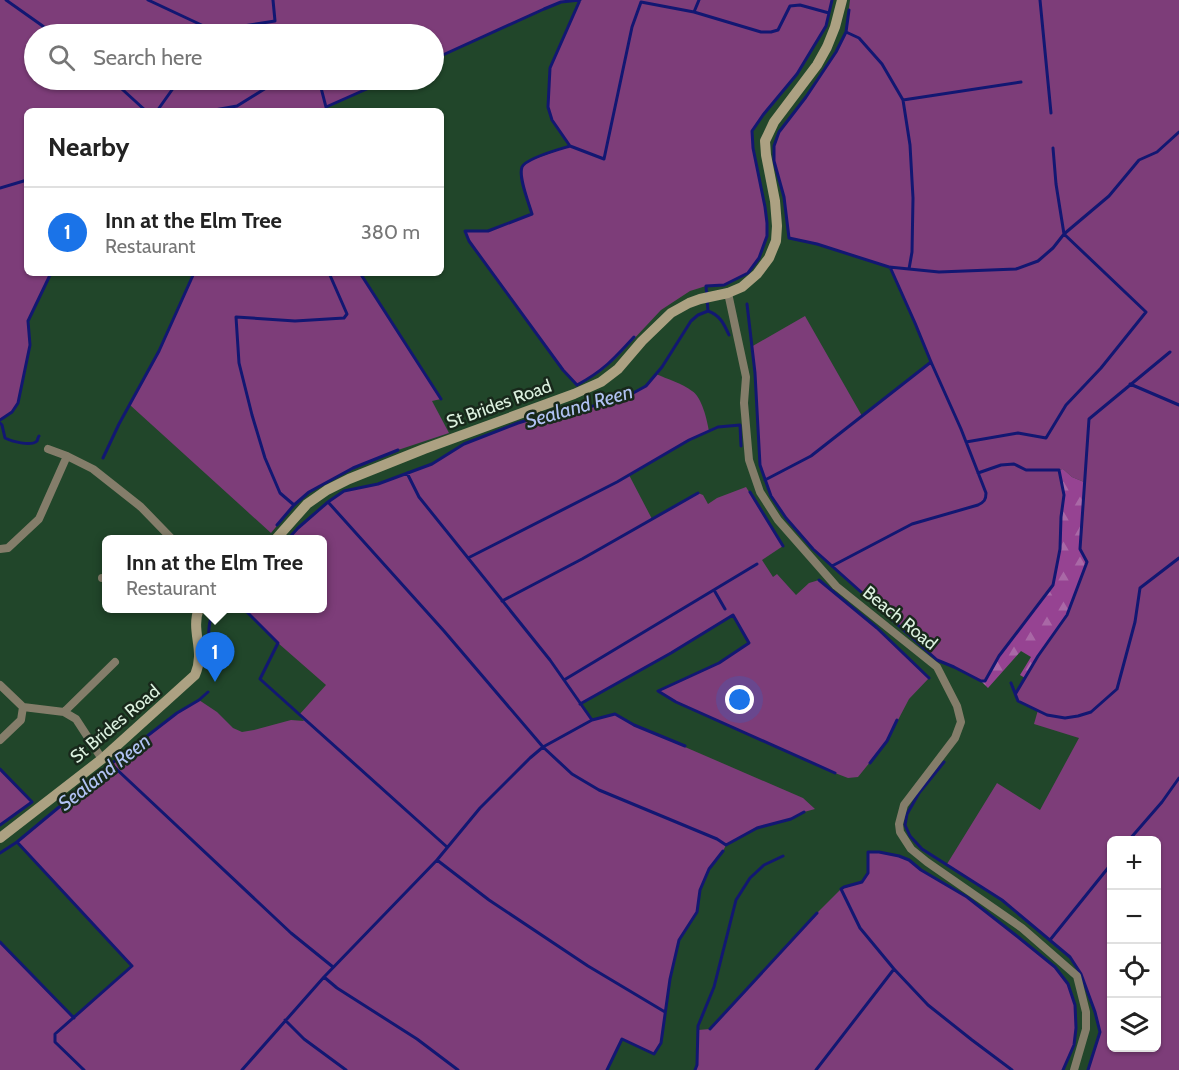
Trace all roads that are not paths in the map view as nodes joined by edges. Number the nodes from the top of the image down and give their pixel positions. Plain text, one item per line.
1 (842, 0) edge
2 (728, 293) junction
3 (48, 449) dead end
4 (67, 456) junction
5 (168, 535) edge
6 (279, 535) edge
7 (0, 549) edge
8 (197, 613) edge
9 (115, 662) dead end
10 (0, 685) edge
11 (23, 707) junction
12 (64, 712) junction
13 (0, 740) edge
14 (102, 759) junction
15 (0, 838) edge
16 (1074, 1070) edge

1 - 2 main road
2 - 6 main road, St Brides Road
2 - 16 street, Beach Road
3 - 4 street
4 - 5 street
4 - 7 street
8 - 14 main road, St Brides Road
9 - 12 street
10 - 11 street
11 - 12 street
11 - 13 street
12 - 14 street
14 - 15 main road, St Brides Road

